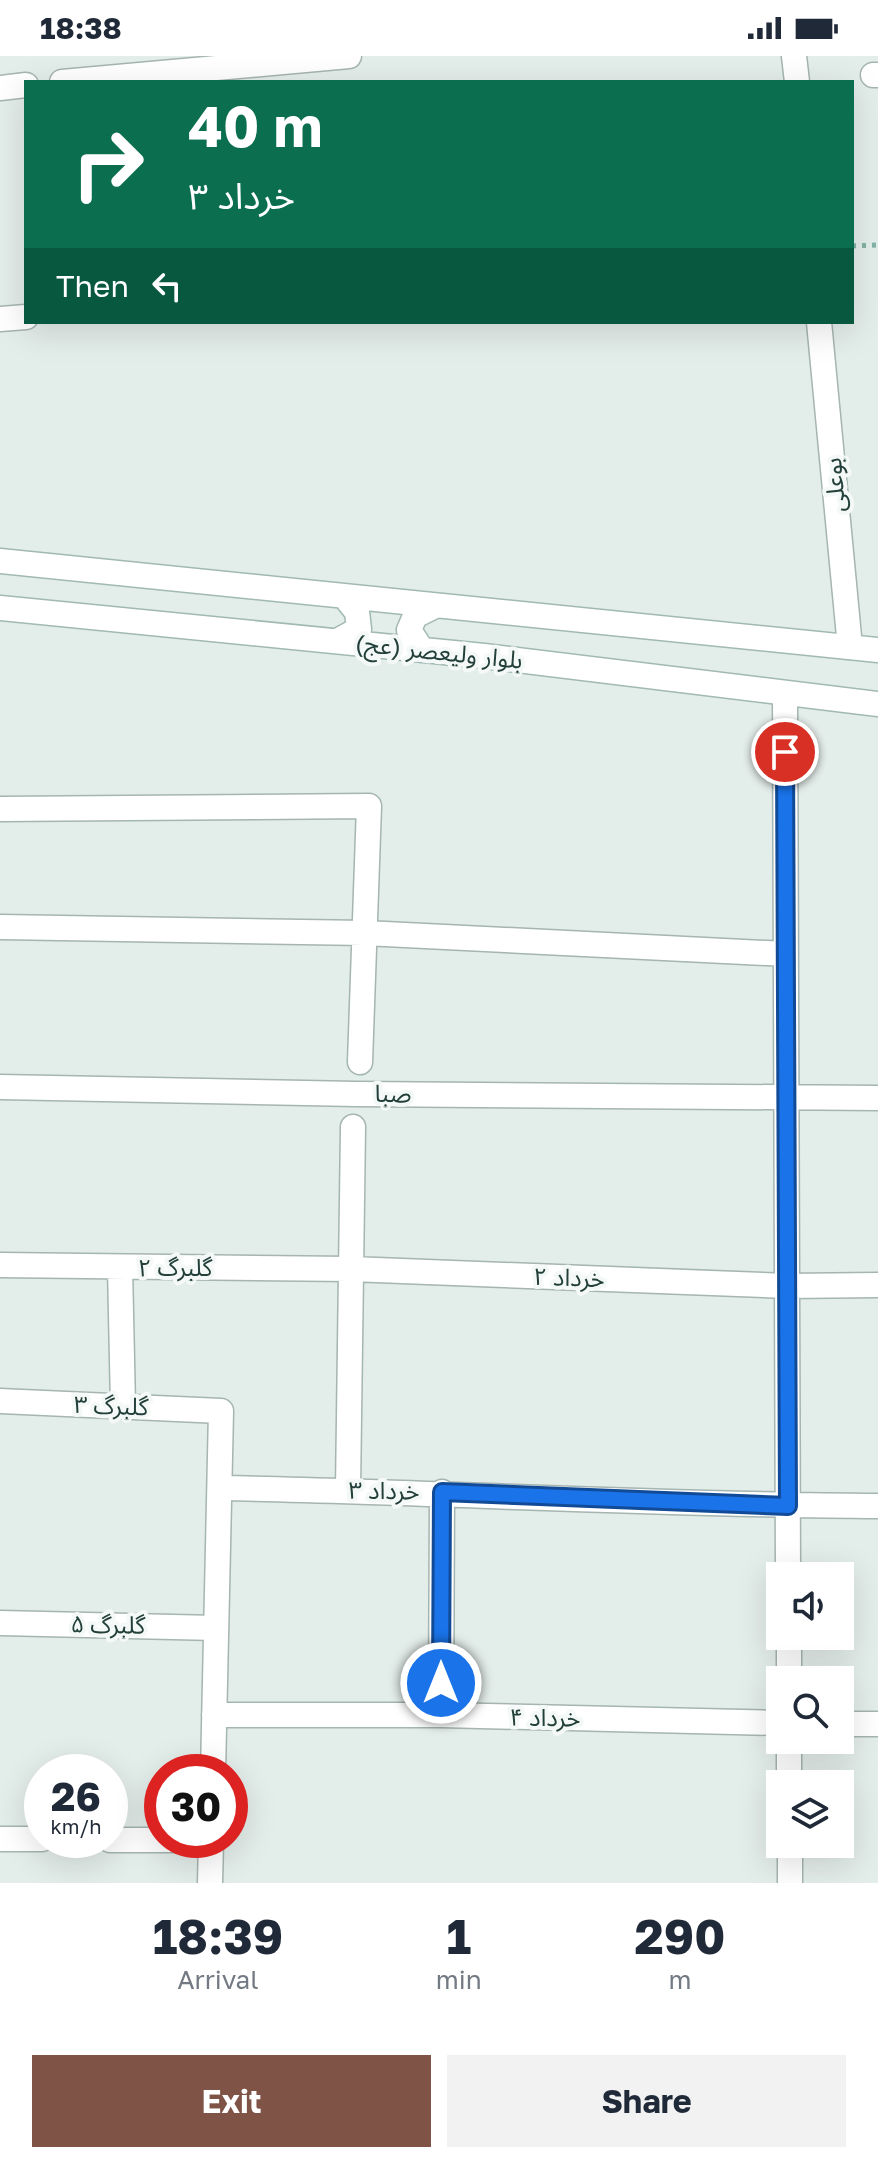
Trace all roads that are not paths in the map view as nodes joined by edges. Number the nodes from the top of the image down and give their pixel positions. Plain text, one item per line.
1 (349, 56) edge
2 (794, 56) edge
3 (84, 80) edge
4 (797, 80) edge
5 (24, 85) edge
6 (0, 88) edge
7 (24, 317) edge
8 (0, 319) edge
9 (819, 324) edge
10 (0, 561) edge
11 (345, 597) junction
12 (435, 606) junction
13 (0, 608) edge
14 (337, 641) junction
15 (850, 647) junction
16 (422, 650) junction
17 (878, 650) edge
18 (785, 694) junction
19 (878, 704) edge
20 (0, 809) edge
21 (0, 927) edge
22 (365, 933) junction
23 (786, 954) junction
24 (360, 1062) dead end
25 (0, 1087) edge
26 (787, 1098) junction
27 (878, 1098) edge
28 (353, 1127) dead end
29 (0, 1265) edge
30 (120, 1268) junction
31 (351, 1269) junction
32 (878, 1285) edge
33 (787, 1286) junction
34 (0, 1401) edge
35 (123, 1406) junction
36 (220, 1488) junction
37 (348, 1490) junction
38 (442, 1492) junction
39 (788, 1506) junction
40 (878, 1506) edge
41 (788, 1562) edge
42 (0, 1623) edge
43 (216, 1628) junction
44 (214, 1715) junction
45 (441, 1715) junction
46 (766, 1723) edge
47 (854, 1724) edge
48 (878, 1724) edge
49 (213, 1754) edge
50 (0, 1839) edge
51 (24, 1839) edge
52 (211, 1858) edge
53 (790, 1858) edge
54 (210, 1883) edge
55 (790, 1883) edge

1 - 3 street
2 - 4 street
5 - 6 street
7 - 8 street
9 - 15 street, بوعلی
10 - 11 street, بلوار ولیعصر (عج)
11 - 12 street, بلوار ولیعصر (عج)
11 - 14 street
12 - 15 street, بلوار ولیعصر (عج)
12 - 16 street
13 - 14 street, بلوار ولیعصر (عج)
14 - 16 street, بلوار ولیعصر (عج)
15 - 17 street, بلوار ولیعصر (عج)
16 - 18 street, بلوار ولیعصر (عج)
18 - 19 street, بلوار ولیعصر (عج)
18 - 23 street
20 - 22 street
21 - 22 street
22 - 23 street
22 - 24 street
23 - 26 street
25 - 26 street, صبا
26 - 27 street, صبا
26 - 33 street
28 - 31 street
29 - 30 street, گلبرگ ۲
30 - 31 street, گلبرگ ۲
30 - 35 street
31 - 33 street, خرداد ۲
31 - 37 street
32 - 33 street, خرداد ۲
33 - 39 street
34 - 35 street, گلبرگ ۳
35 - 36 street, گلبرگ ۳
36 - 37 street, خرداد ۳
36 - 43 street
37 - 38 street, خرداد ۳
38 - 39 street, خرداد ۳
38 - 45 street
39 - 40 street, خرداد ۳
39 - 41 street
42 - 43 street, گلبرگ ۵
43 - 44 street
44 - 45 street, خرداد ۴
44 - 49 street
45 - 46 street, خرداد ۴
47 - 48 street
50 - 51 street
52 - 54 street
53 - 55 street

